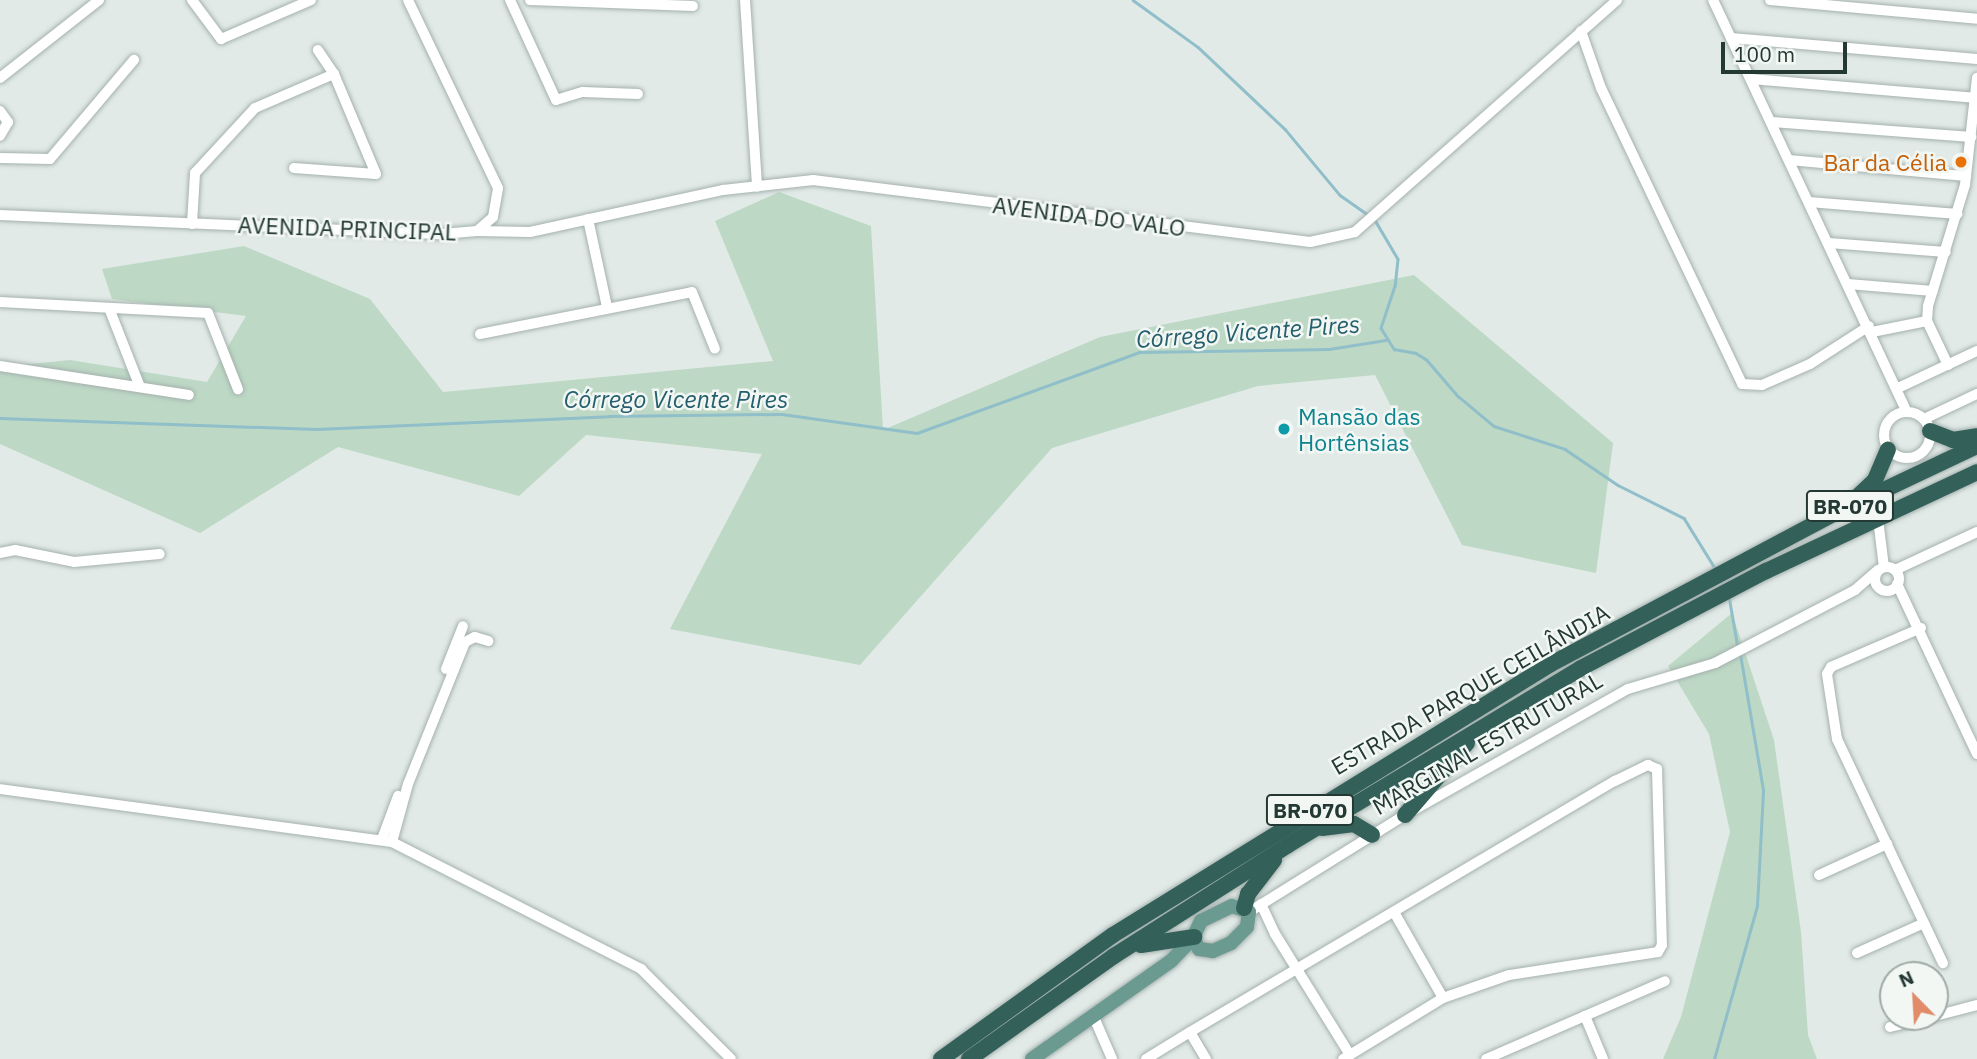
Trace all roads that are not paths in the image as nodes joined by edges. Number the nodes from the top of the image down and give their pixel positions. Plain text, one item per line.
1 (99, 0) edge
2 (192, 0) edge
3 (311, 0) edge
4 (408, 0) edge
5 (510, 0) edge
6 (530, 0) edge
7 (745, 0) edge
8 (1617, 0) edge
9 (1713, 0) edge
10 (1770, 0) edge
11 (693, 6) dead end
12 (1977, 19) edge
13 (1581, 31) junction
14 (1731, 38) junction
15 (318, 50) dead end
16 (1977, 59) edge
17 (134, 60) dead end
18 (334, 74) junction
19 (0, 78) edge
20 (1977, 78) edge
21 (1751, 79) junction
22 (638, 94) dead end
23 (1976, 98) edge
24 (0, 111) edge
25 (1772, 122) junction
26 (0, 136) edge
27 (1973, 145) edge
28 (0, 158) edge
29 (1789, 160) junction
30 (294, 168) dead end
31 (1970, 182) edge
32 (757, 187) junction
33 (1809, 202) junction
34 (1958, 214) junction
35 (0, 215) edge
36 (588, 219) junction
37 (192, 223) junction
38 (477, 231) junction
39 (1829, 243) junction
40 (1946, 252) junction
41 (1849, 284) junction
42 (1933, 291) junction
43 (0, 302) edge
44 (607, 307) junction
45 (109, 308) junction
46 (1927, 321) junction
47 (1870, 329) junction
48 (480, 334) dead end
49 (715, 349) dead end
50 (1977, 352) edge
51 (1948, 365) junction
52 (0, 366) edge
53 (139, 387) junction
54 (1898, 388) junction
55 (238, 389) dead end
56 (1977, 394) edge
57 (189, 395) dead end
58 (1906, 411) junction
59 (1927, 425) junction
60 (1977, 436) edge
61 (1977, 446) edge
62 (1888, 450) junction
63 (1977, 472) edge
64 (1836, 513) junction
65 (1878, 519) junction
66 (1977, 533) edge
67 (0, 553) edge
68 (160, 554) dead end
69 (1886, 569) junction
70 (1898, 584) junction
71 (1855, 590) junction
72 (1885, 591) junction
73 (1910, 609) junction
74 (463, 626) dead end
75 (1921, 628) junction
76 (488, 641) dead end
77 (1479, 729) junction
78 (1977, 754) edge
79 (0, 789) edge
80 (1405, 815) junction
81 (1372, 835) junction
82 (387, 841) junction
83 (1294, 841) junction
84 (1886, 844) junction
85 (1819, 875) dead end
86 (1252, 908) junction
87 (1394, 912) junction
88 (1924, 923) junction
89 (1195, 941) junction
90 (1125, 949) junction
91 (1857, 953) dead end
92 (1942, 961) edge
93 (1297, 971) junction
94 (1665, 981) dead end
95 (1443, 998) junction
96 (1977, 1005) edge
97 (1949, 1012) edge
98 (1093, 1015) junction
99 (1585, 1016) junction
100 (1190, 1032) junction
101 (1508, 1055) edge
102 (1347, 1057) edge
103 (731, 1059) edge
104 (941, 1059) edge
105 (969, 1059) edge
106 (1032, 1059) edge
107 (1112, 1059) edge
108 (1146, 1059) edge
109 (1206, 1059) edge
110 (1486, 1059) edge
111 (1603, 1059) edge

1 - 19 street
2 - 3 street
4 - 38 street, AVENIDA PRINCIPAL
5 - 22 street
6 - 11 street
7 - 32 street
8 - 13 street, AVENIDA DO VALO
9 - 14 street
10 - 12 street
13 - 32 street, AVENIDA DO VALO
13 - 47 street
14 - 16 street
14 - 21 street
15 - 18 street
17 - 28 street
18 - 30 street
18 - 37 street
20 - 23 street
21 - 23 street
21 - 25 street
23 - 27 street
24 - 26 street
25 - 27 street
25 - 29 street
27 - 31 street
29 - 31 street
29 - 33 street
31 - 34 street
32 - 36 street, AVENIDA DO VALO
33 - 34 street
33 - 39 street
34 - 40 street
35 - 37 street, AVENIDA PRINCIPAL
36 - 38 street, AVENIDA DO VALO
36 - 44 street
37 - 38 street, AVENIDA PRINCIPAL
39 - 40 street
39 - 41 street
40 - 42 street
41 - 42 street
41 - 47 street
42 - 46 street
43 - 45 street
44 - 48 street
44 - 49 street
45 - 53 street
45 - 55 street
46 - 47 street
46 - 51 street
47 - 54 street
50 - 51 street
51 - 54 street
52 - 53 street
53 - 57 street
54 - 58 street
56 - 59 street
58 - 59 street
58 - 62 street
59 - 60 highway
59 - 62 street
61 - 64 highway, ESTRADA PARQUE CEILÂNDIA / BR-070
62 - 64 highway
63 - 65 highway, ESTRADA PARQUE CEILÂNDIA / BR-070
64 - 104 highway, ESTRADA PARQUE CEILÂNDIA / BR-070
65 - 69 street
65 - 77 highway, ESTRADA PARQUE CEILÂNDIA / BR-070
66 - 69 street, MARGINAL ESTRUTURAL
67 - 68 street
69 - 70 street
69 - 71 street, MARGINAL ESTRUTURAL
69 - 72 street
70 - 72 street
70 - 73 street
71 - 72 street
71 - 80 street, MARGINAL ESTRUTURAL
72 - 73 street
73 - 75 street
74 - 82 street
75 - 78 street
75 - 84 street
76 - 82 street
77 - 80 highway
77 - 83 highway, ESTRADA PARQUE CEILÂNDIA / BR-070
79 - 82 street
80 - 81 street, MARGINAL ESTRUTURAL
81 - 83 highway
81 - 86 street, MARGINAL ESTRUTURAL
82 - 103 street
83 - 86 highway
83 - 90 highway, ESTRADA PARQUE CEILÂNDIA / BR-070
84 - 85 street
84 - 88 street
86 - 89 main road
86 - 89 main road
86 - 93 street
87 - 93 street
87 - 95 street
87 - 95 street
88 - 91 street
88 - 92 street
89 - 90 highway
89 - 98 main road
90 - 105 highway, ESTRADA PARQUE CEILÂNDIA / BR-070
93 - 100 street
93 - 102 street
94 - 99 street
95 - 102 street
96 - 97 street
98 - 106 main road
98 - 107 street
99 - 101 street
99 - 111 street
100 - 108 street
100 - 109 street
101 - 110 street

